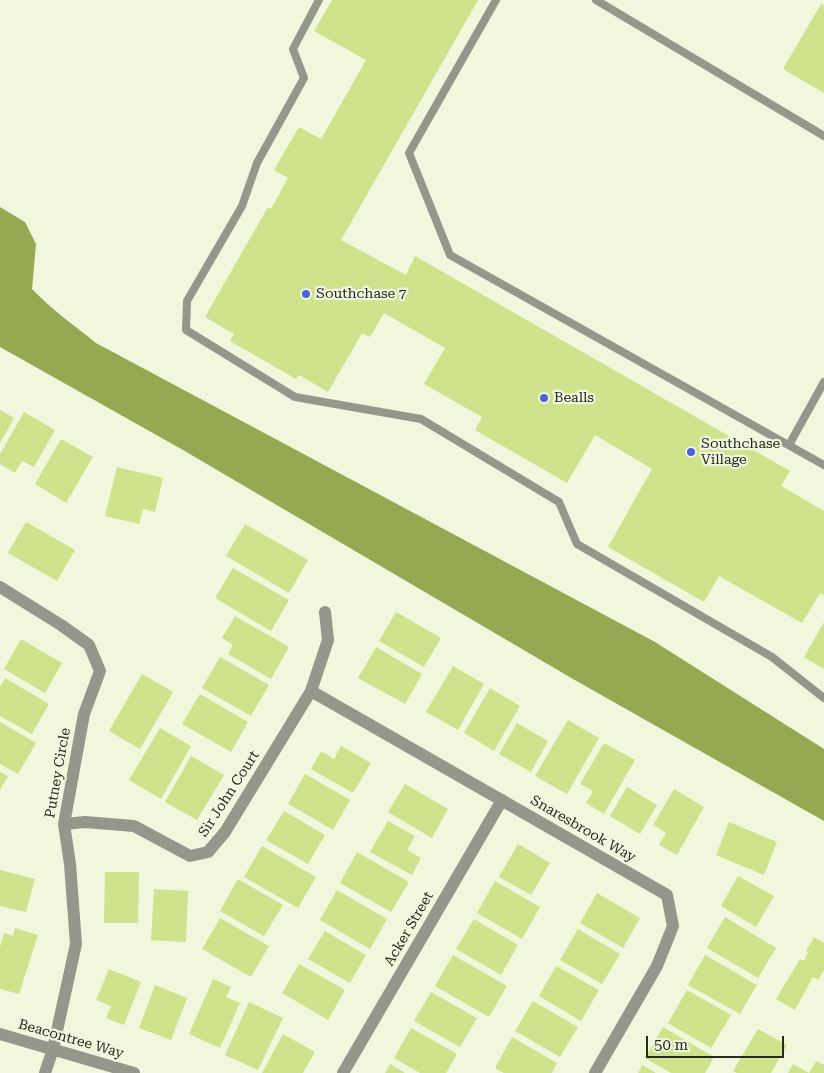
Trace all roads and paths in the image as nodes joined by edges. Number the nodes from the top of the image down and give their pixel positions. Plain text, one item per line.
1 (319, 0) edge
2 (496, 0) edge
3 (596, 0) edge
4 (824, 136) edge
5 (824, 382) edge
6 (789, 445) junction
7 (824, 465) edge
8 (0, 587) edge
9 (325, 612) dead end
10 (311, 691) junction
11 (824, 698) edge
12 (502, 800) junction
13 (64, 824) junction
14 (0, 1034) edge
15 (53, 1049) junction
16 (45, 1073) edge
17 (134, 1073) edge
18 (343, 1073) edge
19 (595, 1073) edge

1 - 11 lane
2 - 6 lane
3 - 4 lane
5 - 6 lane
6 - 7 lane
8 - 13 street, Putney Circle
9 - 10 street, Sir John Court
10 - 12 street, Snaresbrook Way
10 - 13 street, Sir John Court
12 - 18 street, Acker Street
12 - 19 street, Snaresbrook Way
13 - 15 street, Putney Circle
14 - 15 street, Beacontree Way
15 - 16 street, Putney Circle
15 - 17 street, Beacontree Way

